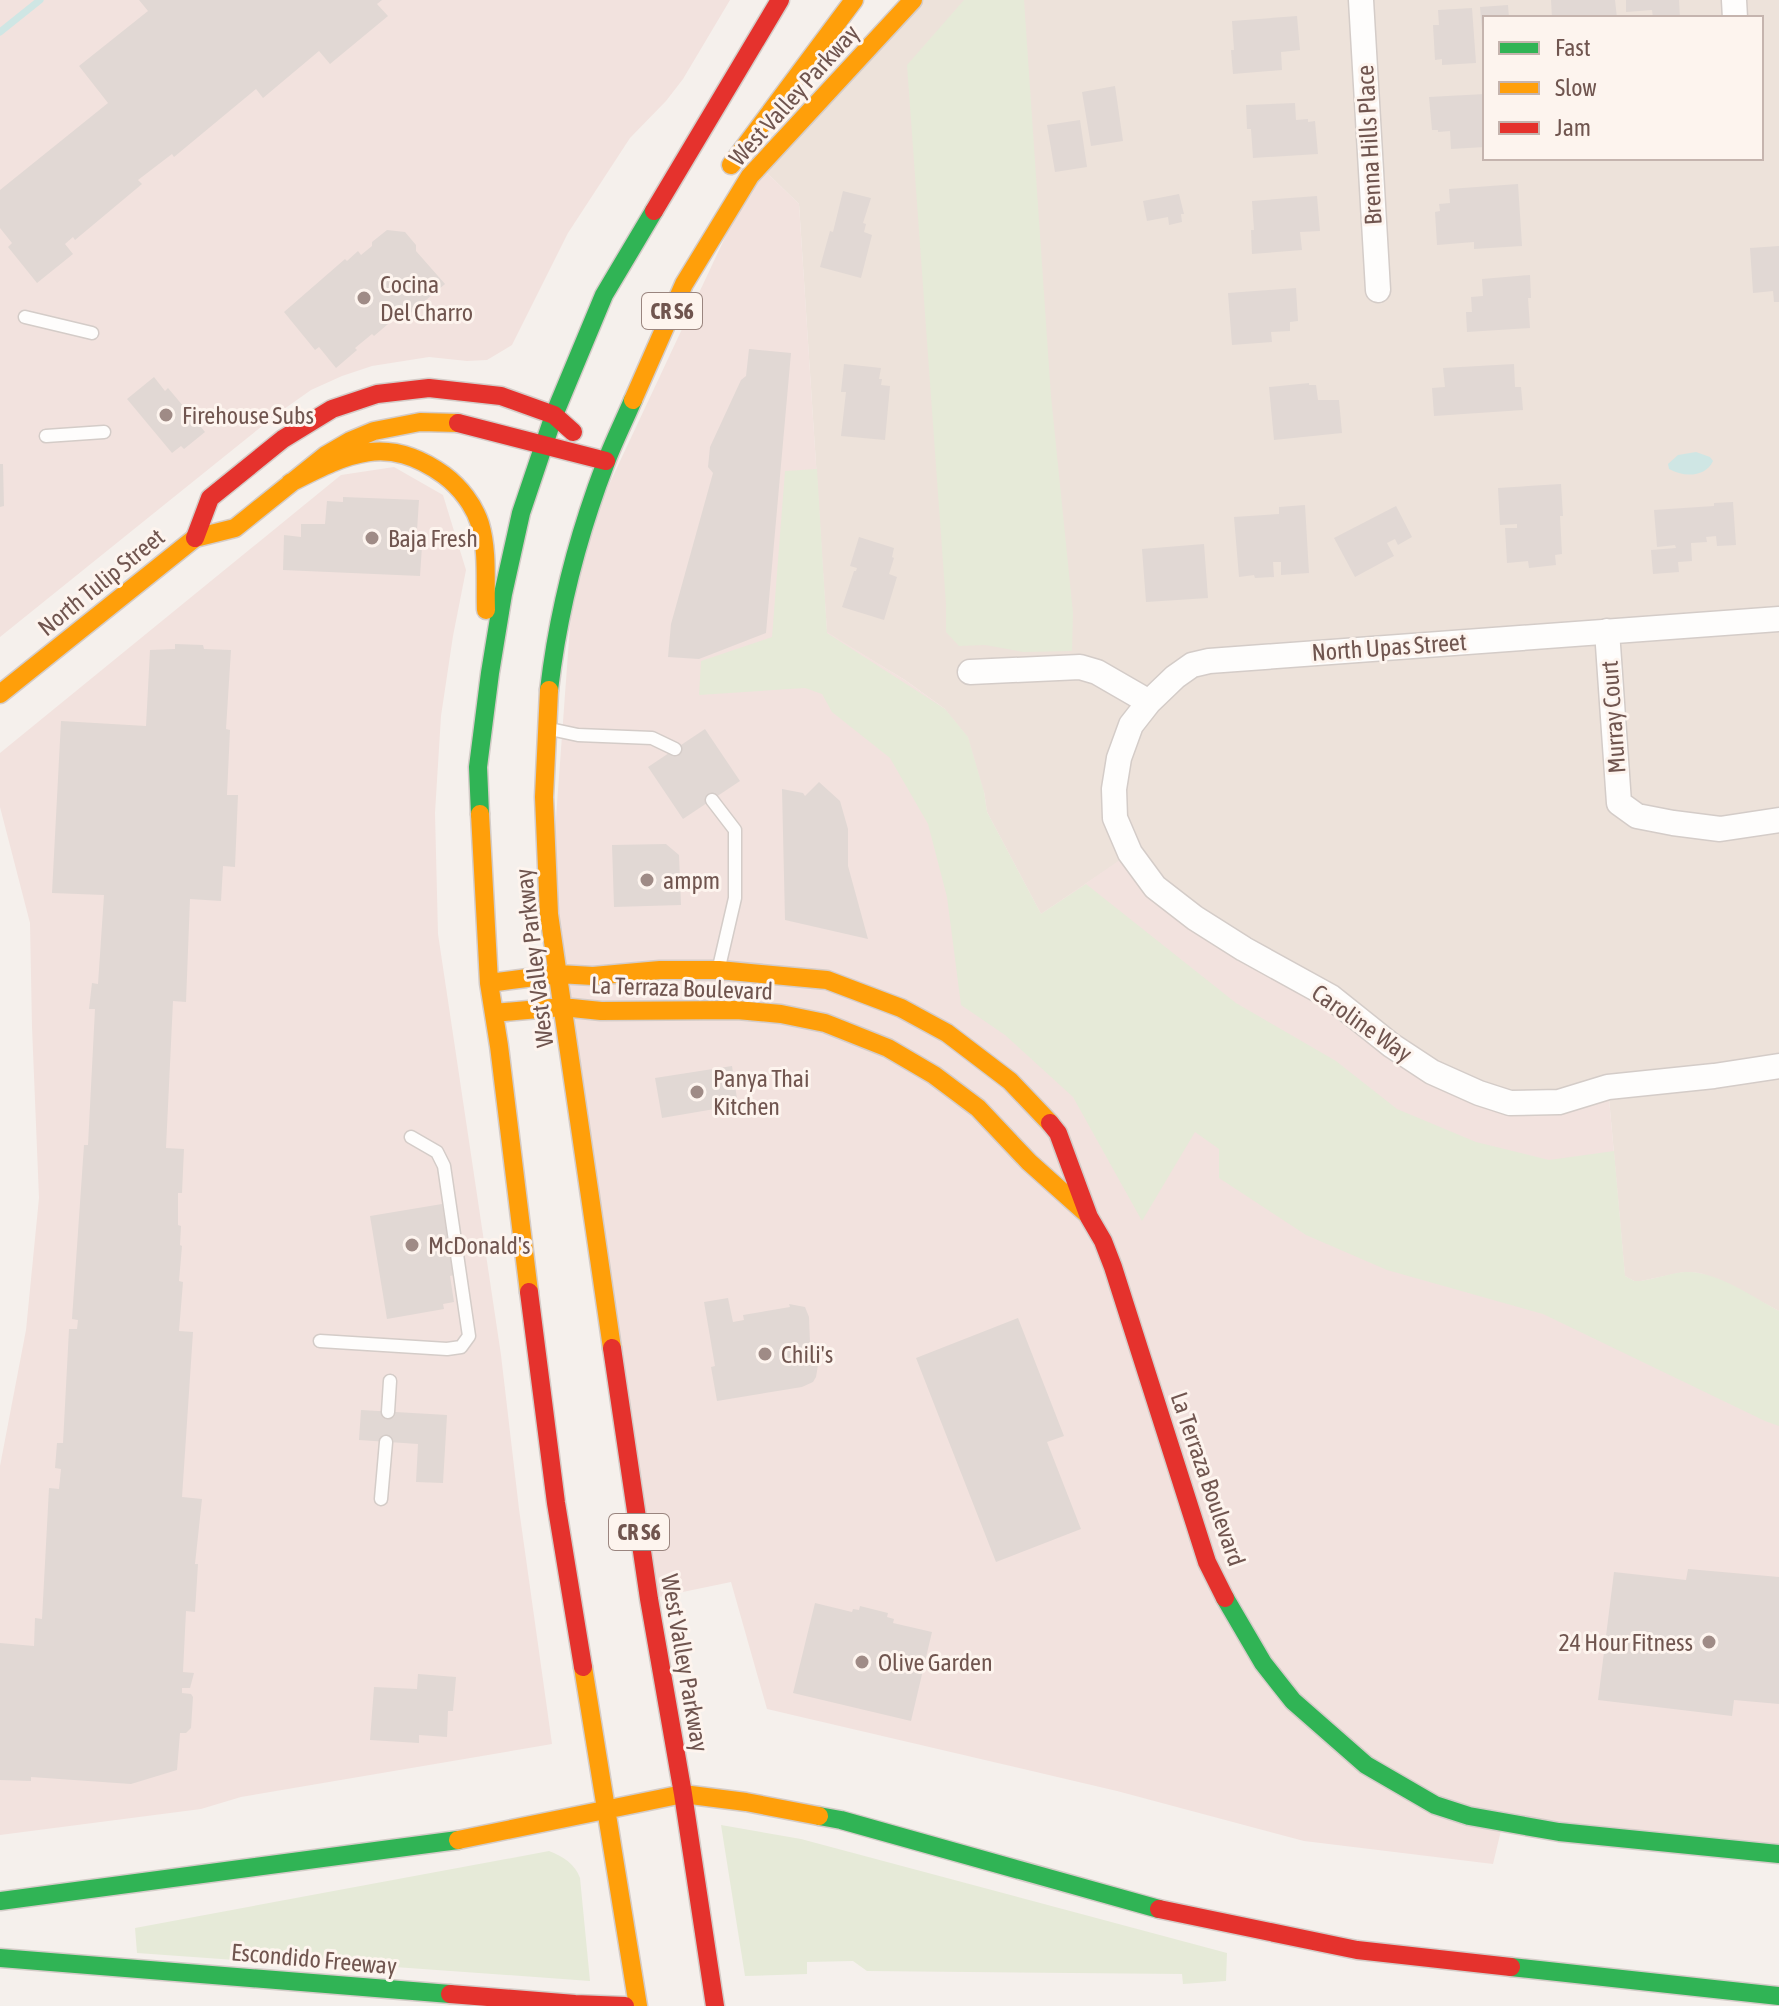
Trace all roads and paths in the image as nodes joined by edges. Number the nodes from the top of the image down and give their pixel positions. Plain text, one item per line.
1 (780, 0) edge
2 (854, 0) edge
3 (913, 0) edge
4 (1361, 0) edge
5 (717, 185) dead end
6 (675, 264) dead end
7 (684, 284) junction
8 (1378, 290) dead end
9 (25, 317) dead end
10 (92, 333) dead end
11 (554, 415) junction
12 (104, 432) dead end
13 (46, 436) dead end
14 (544, 445) junction
15 (606, 461) junction
16 (290, 483) junction
17 (195, 538) junction
18 (1779, 619) edge
19 (1607, 631) junction
20 (970, 672) dead end
21 (490, 673) junction
22 (1175, 677) joint
23 (0, 694) edge
24 (1149, 702) junction
25 (547, 728) junction
26 (675, 749) dead end
27 (712, 800) dead end
28 (1779, 820) edge
29 (719, 970) junction
30 (558, 974) junction
31 (489, 983) junction
32 (562, 1007) junction
33 (494, 1013) junction
34 (1779, 1066) edge
35 (411, 1137) dead end
36 (1089, 1217) junction
37 (320, 1341) dead end
38 (390, 1381) dead end
39 (388, 1412) dead end
40 (386, 1442) dead end
41 (381, 1499) dead end
42 (683, 1794) junction
43 (607, 1811) junction
44 (1779, 1854) edge
45 (0, 1901) edge
46 (0, 1958) edge
47 (1779, 1996) edge
48 (575, 2004) edge
49 (625, 2006) edge
50 (638, 2006) edge
51 (715, 2006) edge

1 - 11 main road, West Valley Parkway / CR S6
2 - 5 main road
3 - 7 main road, West Valley Parkway / CR S6
4 - 8 street, Brenna Hills Place
6 - 7 main road
7 - 15 main road, West Valley Parkway / CR S6
9 - 10 lane
11 - 14 main road, West Valley Parkway / CR S6
11 - 15 main road, North Tulip Street
11 - 17 main road, North Tulip Street
12 - 13 lane
14 - 15 main road, North Tulip Street
14 - 16 main road, North Tulip Street
14 - 21 main road, West Valley Parkway / CR S6
15 - 25 main road, West Valley Parkway / CR S6
16 - 17 main road, North Tulip Street
16 - 21 main road
17 - 23 main road, North Tulip Street
18 - 19 street, North Upas Street
19 - 22 street, North Upas Street
19 - 28 street, Murray Court
20 - 24 street
21 - 31 main road, West Valley Parkway / CR S6
22 - 24 street, Caroline Way
24 - 34 street, Caroline Way
25 - 26 lane
25 - 30 main road, West Valley Parkway / CR S6
27 - 29 lane
29 - 30 main road, La Terraza Boulevard
29 - 36 main road, La Terraza Boulevard
30 - 31 main road, La Terraza Boulevard
30 - 32 main road, West Valley Parkway / CR S6
31 - 33 main road, West Valley Parkway / CR S6
32 - 33 main road, La Terraza Boulevard
32 - 36 main road, La Terraza Boulevard
32 - 42 main road, West Valley Parkway / CR S6
33 - 43 main road, West Valley Parkway / CR S6
35 - 37 lane
36 - 44 main road, La Terraza Boulevard
38 - 39 lane
40 - 41 lane
42 - 43 main road
42 - 47 main road
42 - 51 main road, West Valley Parkway / CR S6
43 - 45 main road
43 - 50 main road, West Valley Parkway / CR S6
46 - 48 main road, Escondido Freeway
48 - 49 main road, Escondido Freeway

